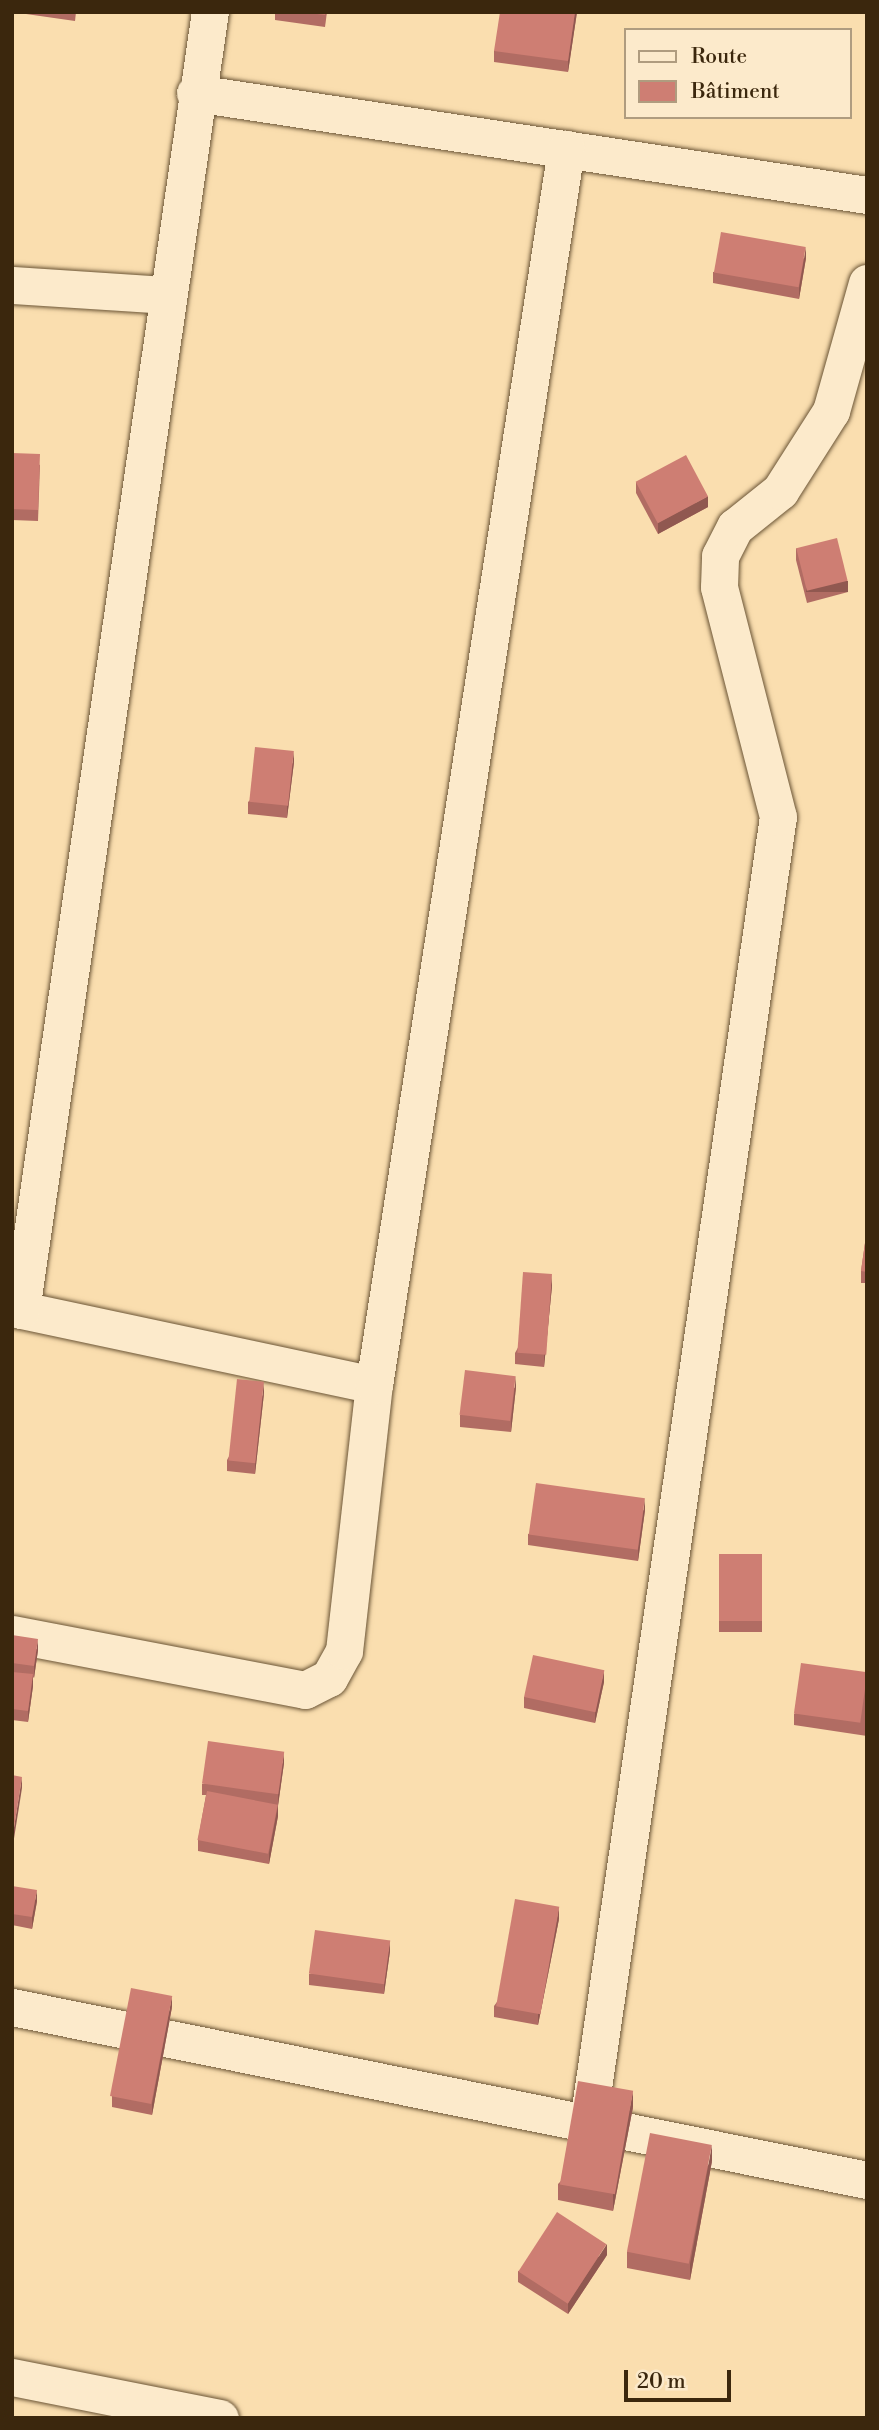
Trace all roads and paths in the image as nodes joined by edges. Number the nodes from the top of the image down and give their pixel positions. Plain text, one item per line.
1 (210, 12) edge
2 (195, 93) junction
3 (566, 149) junction
4 (867, 195) edge
5 (867, 283) edge
6 (12, 285) edge
7 (166, 295) junction
8 (17, 1309) edge
9 (374, 1385) junction
10 (12, 1634) edge
11 (12, 2007) edge
12 (588, 2122) junction
13 (867, 2180) edge
14 (12, 2376) edge
15 (220, 2418) edge

1 - 2 street
2 - 3 street
2 - 7 street
3 - 4 street
3 - 9 street
5 - 12 street
6 - 7 street
7 - 8 street
8 - 9 street
9 - 10 street
11 - 12 street
12 - 13 street
14 - 15 street

